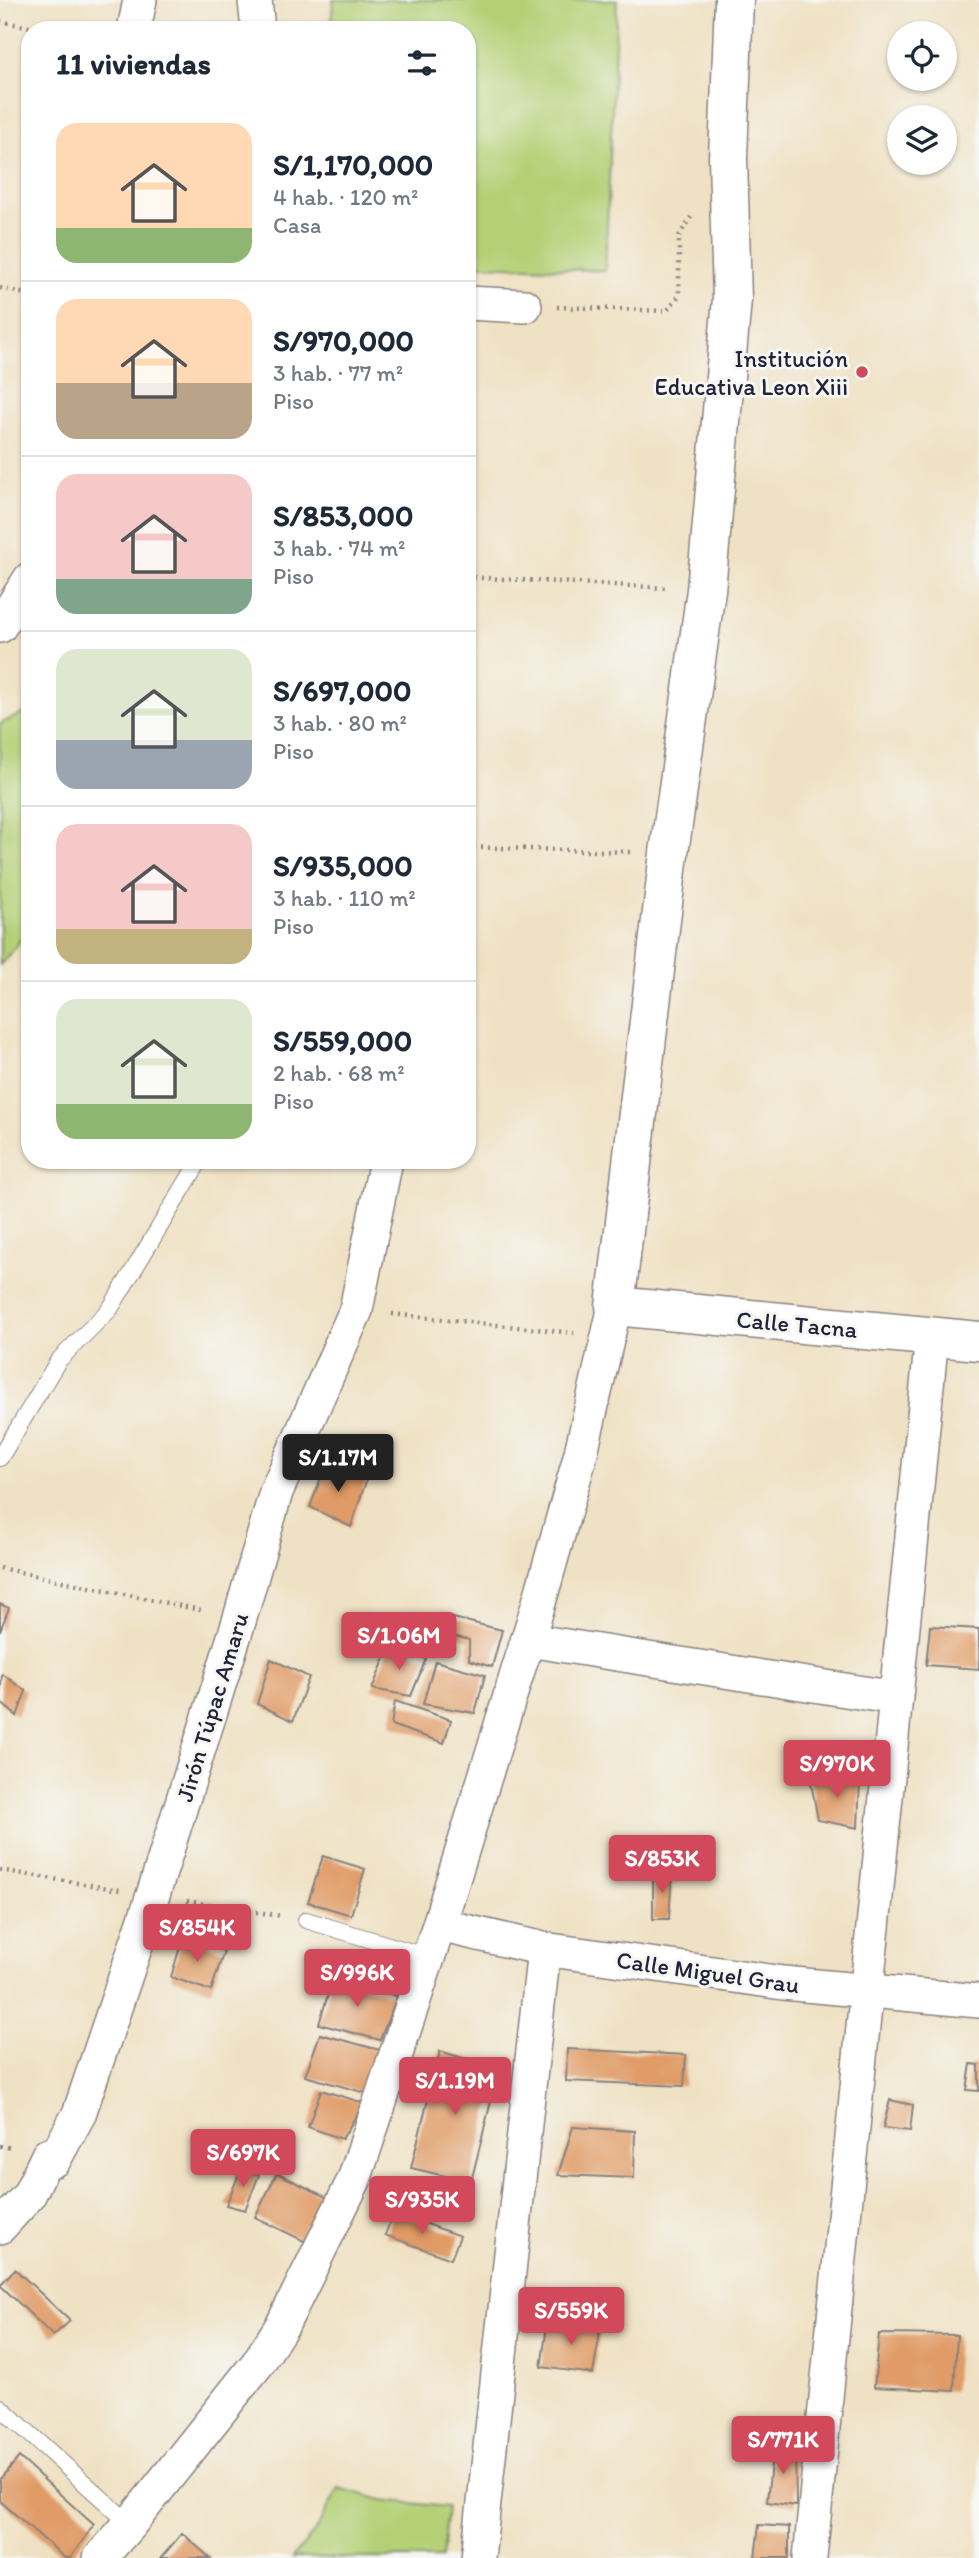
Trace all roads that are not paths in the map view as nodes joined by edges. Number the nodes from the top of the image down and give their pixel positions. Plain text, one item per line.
1 (139, 0) edge
2 (255, 0) edge
3 (734, 0) edge
4 (136, 21) edge
5 (257, 21) edge
6 (476, 303) edge
7 (525, 306) road end
8 (21, 593) edge
9 (0, 626) edge
10 (195, 1169) edge
11 (384, 1169) edge
12 (614, 1306) junction
13 (932, 1336) junction
14 (979, 1341) edge
15 (0, 1458) edge
16 (528, 1640) junction
17 (896, 1698) junction
18 (306, 1920) dead end
19 (439, 1925) junction
20 (544, 1950) junction
21 (428, 1958) junction
22 (867, 1990) junction
23 (979, 2001) edge
24 (0, 2227) edge
25 (0, 2407) edge
26 (130, 2524) junction
27 (100, 2558) edge
28 (478, 2558) edge
29 (810, 2558) edge

1 - 4 street
2 - 5 street
3 - 12 street
6 - 7 street
8 - 9 street
10 - 15 lane
11 - 24 street, Jirón Túpac Amaru
12 - 13 street, Calle Tacna
12 - 16 street
13 - 14 street, Calle Tacna
13 - 17 street
16 - 17 street
16 - 19 street
17 - 22 street
18 - 21 lane
19 - 20 street, Calle Miguel Grau
19 - 21 street
20 - 22 street, Calle Miguel Grau
20 - 28 street
21 - 26 street
22 - 23 street, Calle Miguel Grau
22 - 29 street
25 - 26 lane
26 - 27 street

